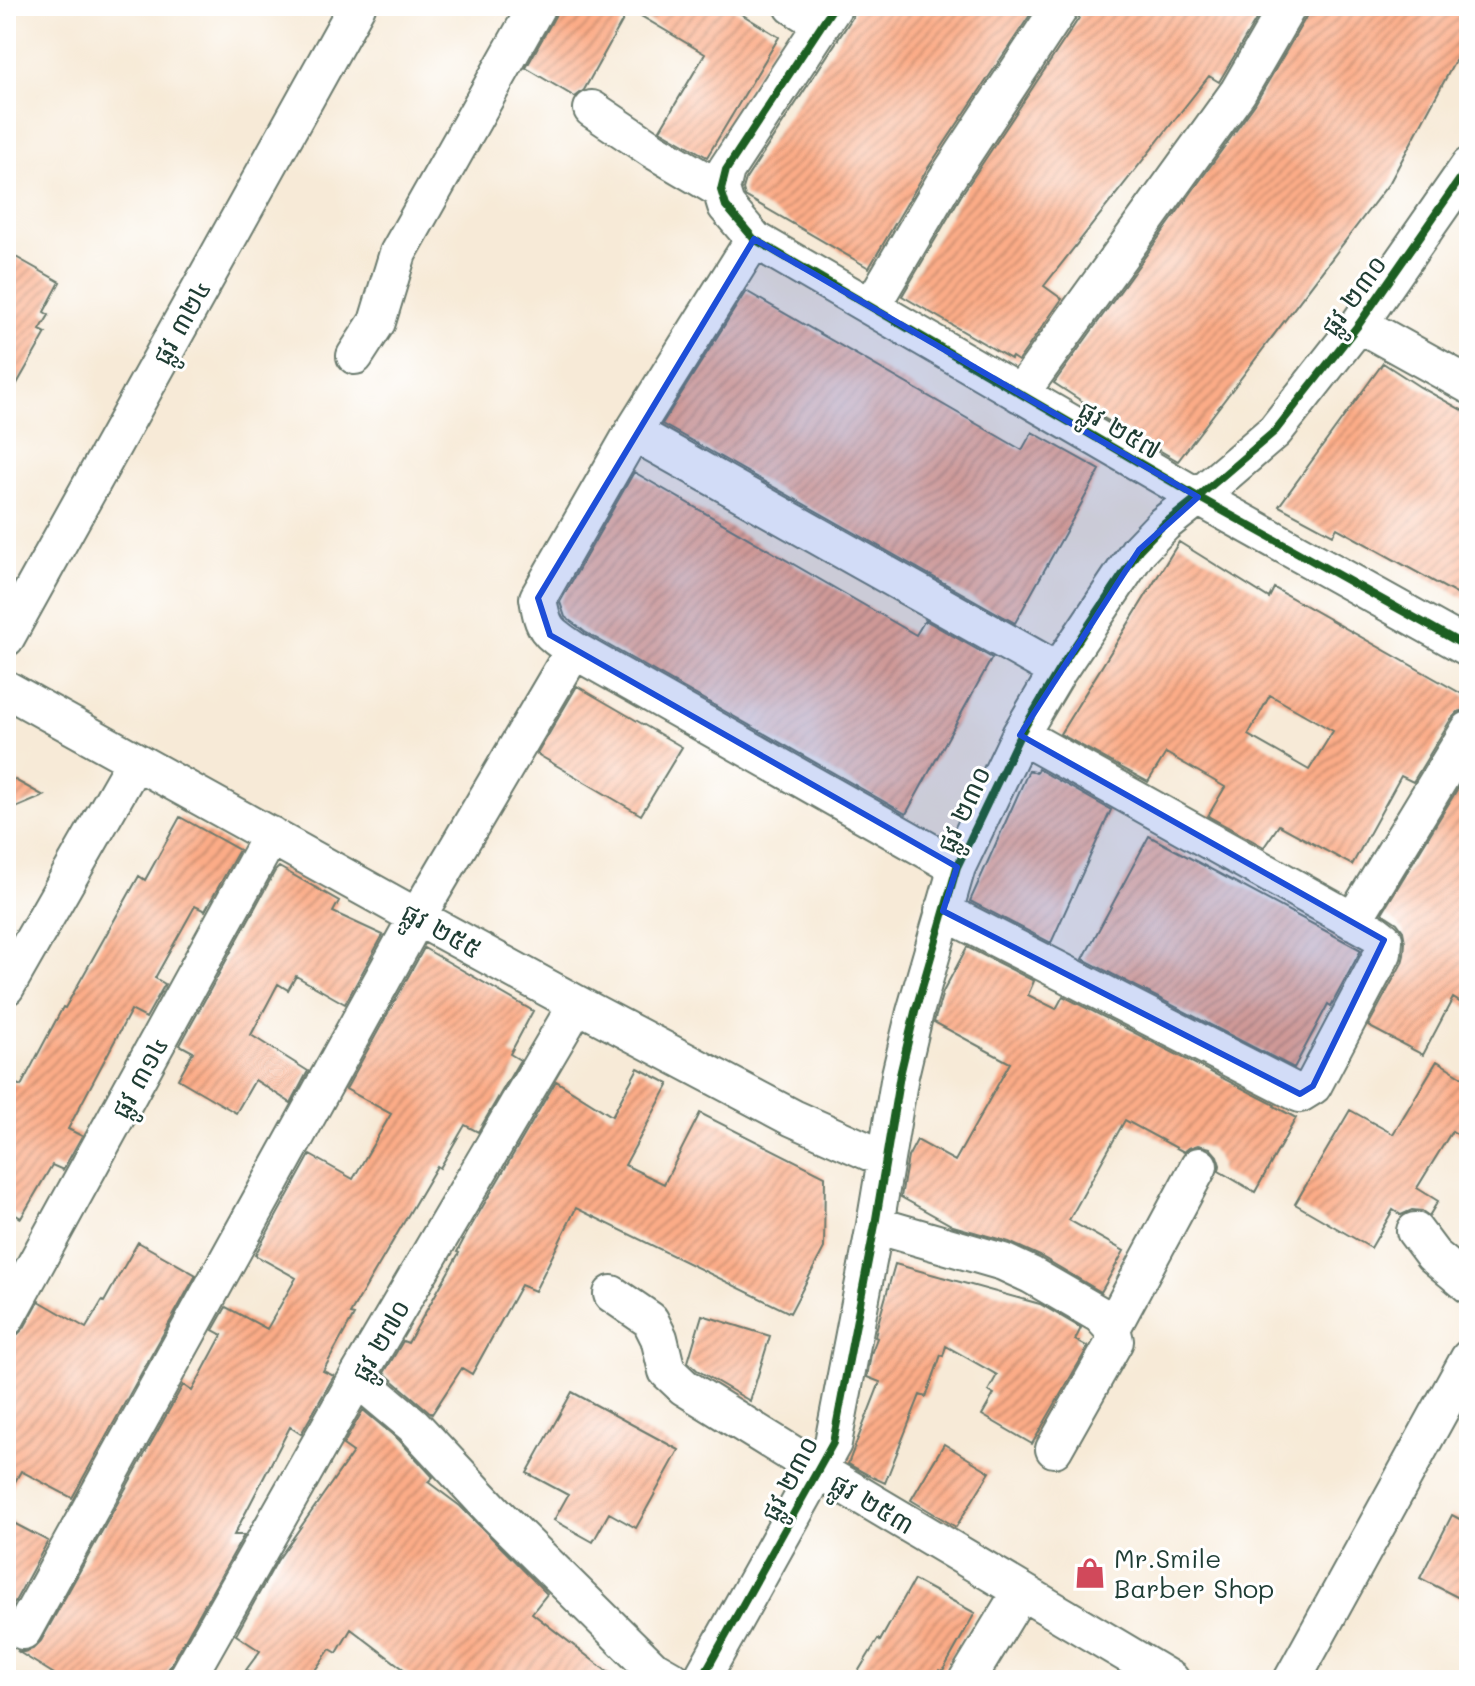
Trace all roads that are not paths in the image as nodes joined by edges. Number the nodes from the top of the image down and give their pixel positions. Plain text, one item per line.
1 (357, 6) edge
2 (537, 6) edge
3 (1061, 6) edge
4 (1288, 6) edge
5 (816, 12) edge
6 (592, 109) dead end
7 (1469, 166) edge
8 (721, 190) junction
9 (754, 239) junction
10 (871, 307) junction
11 (1359, 324) junction
12 (355, 356) dead end
13 (1469, 385) edge
14 (1020, 394) junction
15 (633, 432) junction
16 (1198, 497) junction
17 (6, 638) edge
18 (1469, 648) edge
19 (574, 650) junction
20 (1058, 671) junction
21 (6, 689) edge
22 (1469, 730) edge
23 (1020, 735) junction
24 (135, 761) junction
25 (271, 835) junction
26 (957, 867) junction
27 (943, 911) junction
28 (417, 917) junction
29 (1353, 921) junction
30 (6, 987) edge
31 (577, 1004) junction
32 (885, 1159) junction
33 (1199, 1166) dead end
34 (875, 1225) junction
35 (1415, 1231) dead end
36 (1469, 1285) edge
37 (612, 1294) dead end
38 (6, 1318) edge
39 (1112, 1328) junction
40 (1469, 1358) edge
41 (357, 1378) junction
42 (1054, 1449) dead end
43 (818, 1470) junction
44 (1021, 1591) junction
45 (23, 1631) dead end
46 (186, 1680) edge
47 (673, 1680) edge
48 (701, 1680) edge
49 (967, 1680) edge
50 (1171, 1680) edge
51 (1292, 1680) edge

1 - 17 street, ផ្លូវ ៣២៤
2 - 12 street
3 - 10 street
4 - 14 street
5 - 8 street
6 - 8 street
7 - 11 street, ផ្លូវ ២៣០
8 - 9 street, ផ្លូវ ២៥៧
9 - 10 street, ផ្លូវ ២៥៧
9 - 15 street
10 - 14 street, ផ្លូវ ២៥៧
11 - 13 street
11 - 16 street, ផ្លូវ ២៣០
14 - 16 street, ផ្លូវ ២៥៧
15 - 19 street
15 - 20 street
16 - 18 street, ផ្លូវ ២៥៧
16 - 20 street, ផ្លូវ ២៣០
19 - 26 street
19 - 28 street
20 - 23 street, ផ្លូវ ២៣០
21 - 24 street, ផ្លូវ ២៥៥
22 - 29 street
23 - 26 street, ផ្លូវ ២៣០
23 - 29 street
24 - 25 street, ផ្លូវ ២៥៥
24 - 30 street
25 - 28 street, ផ្លូវ ២៥៥
25 - 38 street, ផ្លូវ ៣១៤
26 - 27 street, ផ្លូវ ២៣០
27 - 29 street
27 - 32 street, ផ្លូវ ២៣០
28 - 31 street, ផ្លូវ ២៥៥
28 - 45 street
31 - 32 street, ផ្លូវ ២៥៥
31 - 41 street, ផ្លូវ ២៧០
32 - 34 street, ផ្លូវ ២៣០
33 - 39 street
34 - 39 street
34 - 43 street, ផ្លូវ ២៣០
35 - 36 street
37 - 43 street, ផ្លូវ ២៥៣
39 - 42 street
40 - 51 street
41 - 46 street, ផ្លូវ ២៧០
41 - 47 street
43 - 44 street, ផ្លូវ ២៥៣
43 - 48 street, ផ្លូវ ២៣០
44 - 49 street
44 - 50 street, ផ្លូវ ២៥៣

